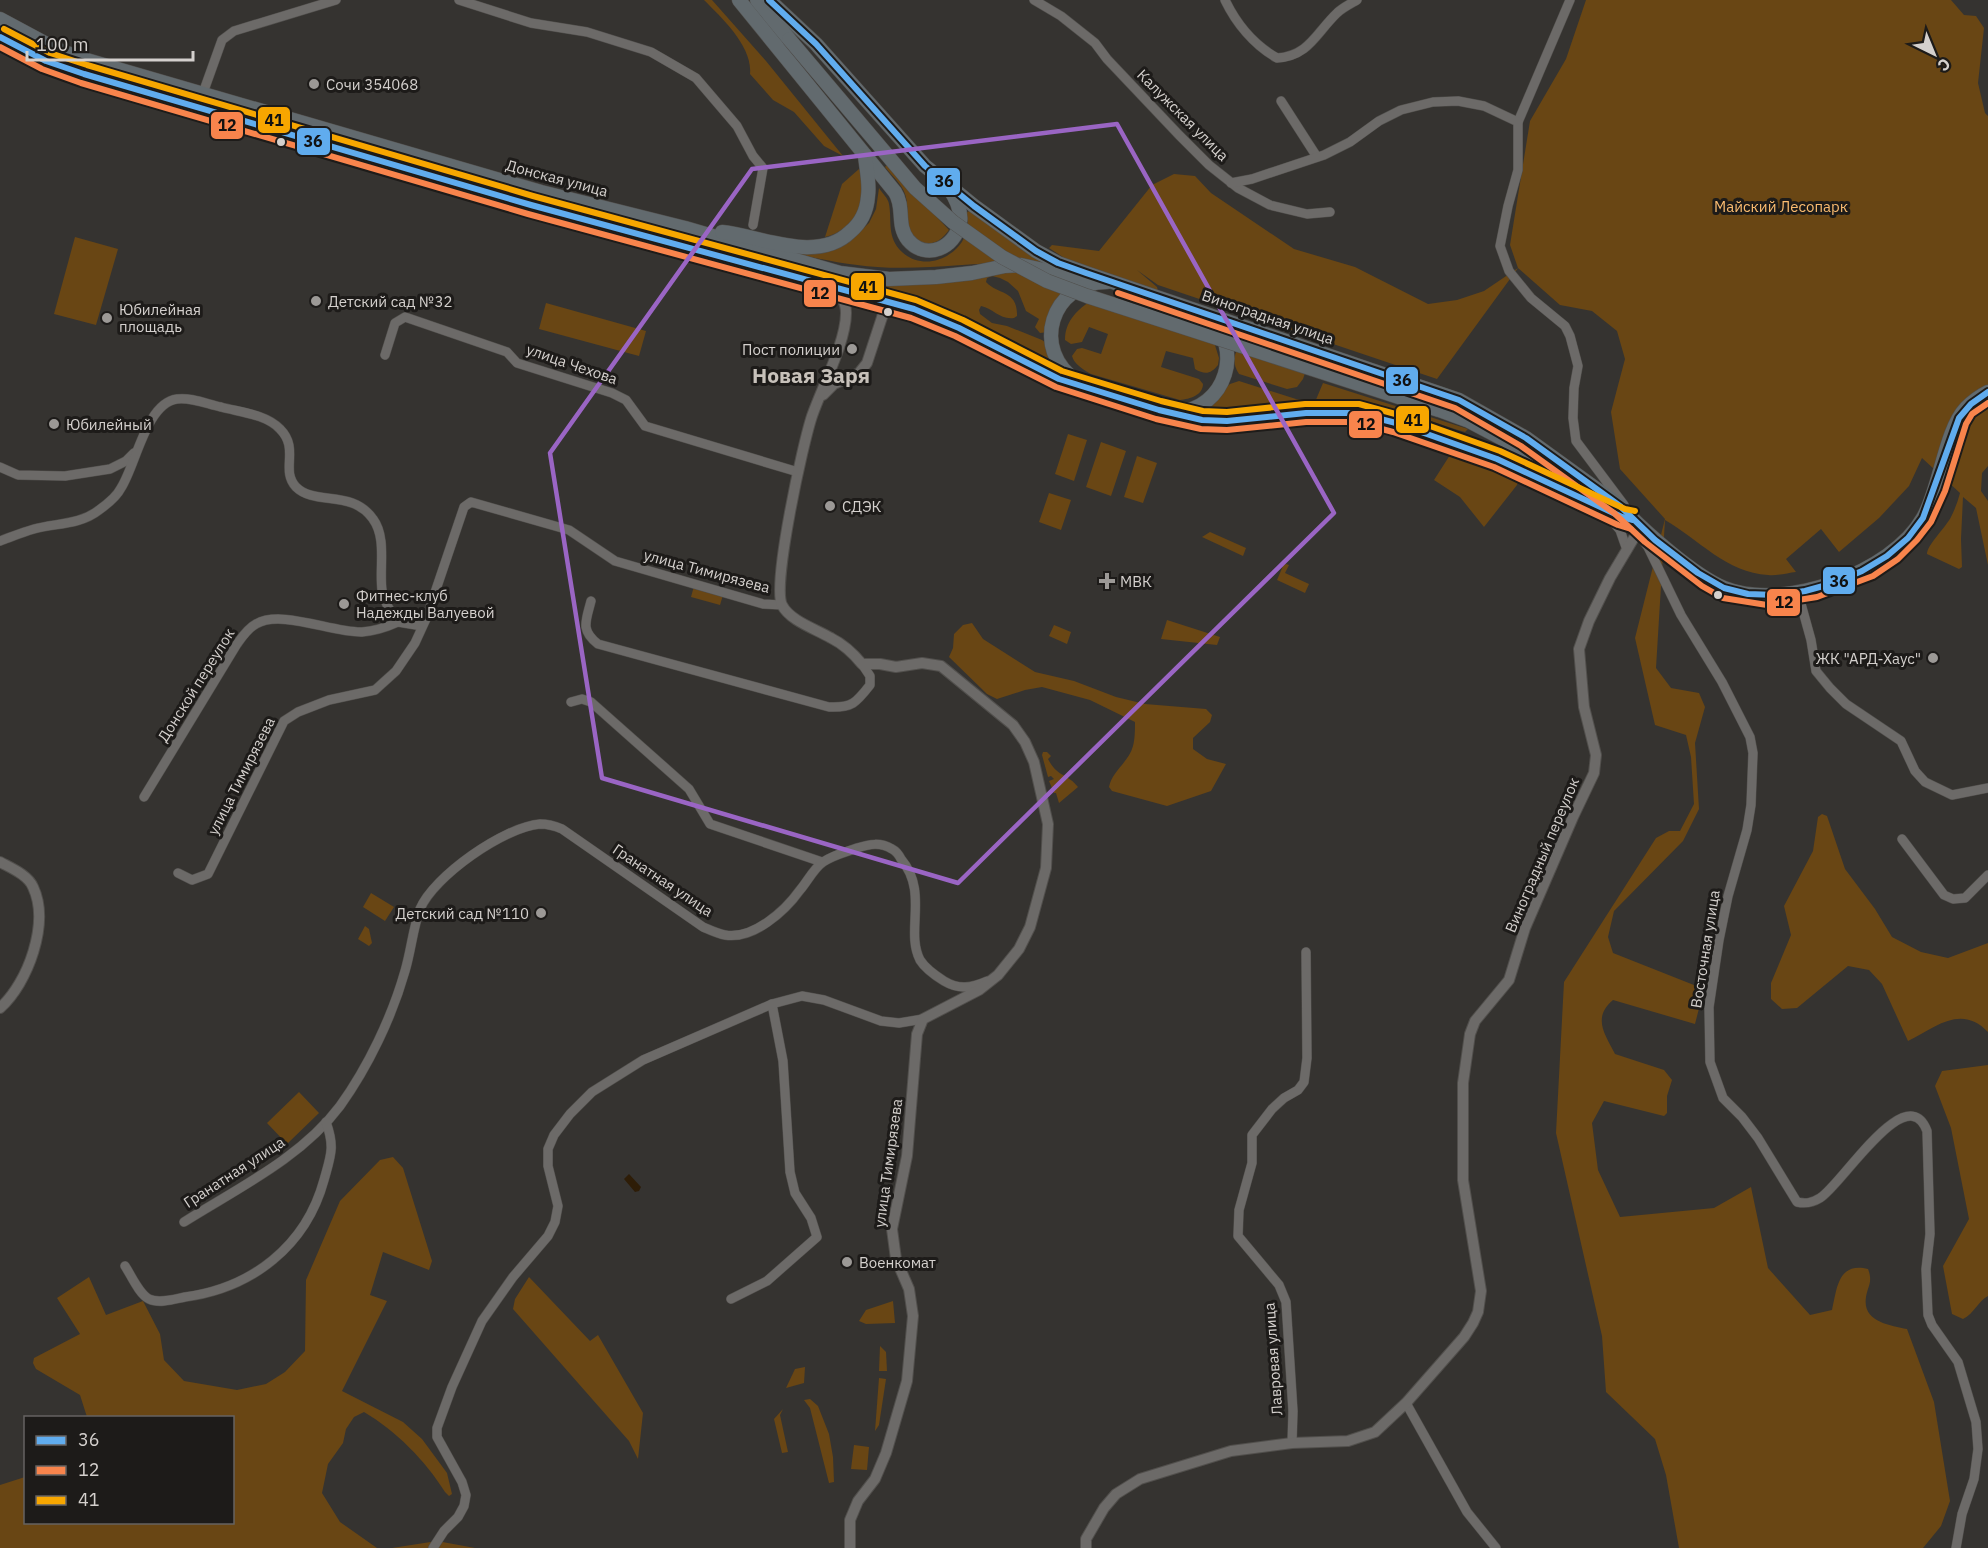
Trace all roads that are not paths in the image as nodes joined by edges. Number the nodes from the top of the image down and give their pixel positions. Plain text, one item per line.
1 (336, 0) edge
2 (459, 0) edge
3 (739, 0) edge
4 (758, 0) edge
5 (769, 0) edge
6 (1034, 0) edge
7 (1225, 0) edge
8 (1357, 0) edge
9 (1570, 0) edge
10 (0, 19) edge
11 (0, 37) edge
12 (203, 93) junction
13 (1281, 101) dead end
14 (1518, 122) junction
15 (865, 155) junction
16 (1317, 157) junction
17 (409, 162) junction
18 (945, 182) junction
19 (1231, 183) junction
20 (1330, 212) dead end
21 (753, 225) dead end
22 (685, 228) junction
23 (1121, 284) junction
24 (830, 286) junction
25 (887, 302) junction
26 (1191, 308) junction
27 (385, 355) dead end
28 (833, 362) junction
29 (847, 377) junction
30 (1088, 387) junction
31 (1988, 392) edge
32 (818, 400) junction
33 (1159, 410) junction
34 (140, 446) junction
35 (0, 467) edge
36 (798, 472) junction
37 (1599, 506) junction
38 (1637, 526) junction
39 (0, 541) edge
40 (1627, 550) junction
41 (1798, 592) junction
42 (591, 601) dead end
43 (782, 605) junction
44 (398, 622) junction
45 (422, 626) junction
46 (862, 664) junction
47 (571, 702) dead end
48 (1988, 788) edge
49 (144, 797) dead end
50 (1902, 839) dead end
51 (0, 862) edge
52 (822, 862) junction
53 (178, 873) dead end
54 (1988, 875) edge
55 (1306, 952) dead end
56 (998, 975) junction
57 (772, 1004) junction
58 (0, 1008) edge
59 (923, 1019) junction
60 (326, 1122) junction
61 (184, 1222) dead end
62 (125, 1266) dead end
63 (731, 1299) dead end
64 (1406, 1403) junction
65 (1292, 1443) junction
66 (433, 1548) edge
67 (850, 1548) edge
68 (1086, 1548) edge
69 (1496, 1548) edge
70 (1956, 1548) edge

1 - 12 street
2 - 21 street
3 - 15 main road
4 - 38 main road, bridge
5 - 18 main road, Виноградная улица
6 - 19 street, Калужская улица
7 - 8 street
9 - 14 street
10 - 12 main road, Донская улица
11 - 17 main road, Донская улица
12 - 17 main road, Донская улица
13 - 16 street
14 - 16 street
14 - 38 street
15 - 18 main road
15 - 22 main road
16 - 19 street
17 - 22 main road, Донская улица
17 - 24 main road, Донская улица
18 - 23 main road, Виноградная улица
19 - 20 street, Калужская улица
22 - 23 main road, Донская улица
23 - 26 main road, Виноградная улица
23 - 30 main road
24 - 25 main road, Донская улица
24 - 28 street, улица Тимирязева
25 - 29 street
25 - 30 main road, Донская улица
26 - 33 main road
26 - 38 main road, Виноградная улица
27 - 36 street, улица Чехова
28 - 29 street
28 - 32 street, улица Тимирязева
29 - 32 street
30 - 33 main road, Донская улица
31 - 41 main road, Виноградная улица
32 - 36 street, улица Тимирязева
33 - 37 main road, Донская улица
34 - 35 street
34 - 39 street
34 - 44 street
36 - 43 street, улица Тимирязева
37 - 38 main road, Донская улица
37 - 40 street
38 - 40 street, Виноградный переулок
38 - 41 main road, Виноградная улица
38 - 70 street, Восточная улица
40 - 64 street, Виноградный переулок
41 - 48 street
42 - 46 street
43 - 45 street, улица Тимирязева
43 - 46 street, улица Тимирязева
44 - 45 street, Донской переулок
44 - 49 street, Донской переулок
45 - 53 street, улица Тимирязева
46 - 56 street
47 - 52 street
50 - 54 street
51 - 58 street
52 - 56 street
52 - 60 street, Гранатная улица
55 - 65 street, Лавровая улица
56 - 59 street
57 - 59 street
57 - 63 street
57 - 66 street
59 - 67 street, улица Тимирязева
60 - 61 street, Гранатная улица
60 - 62 street
64 - 65 street
64 - 69 street
65 - 68 street

